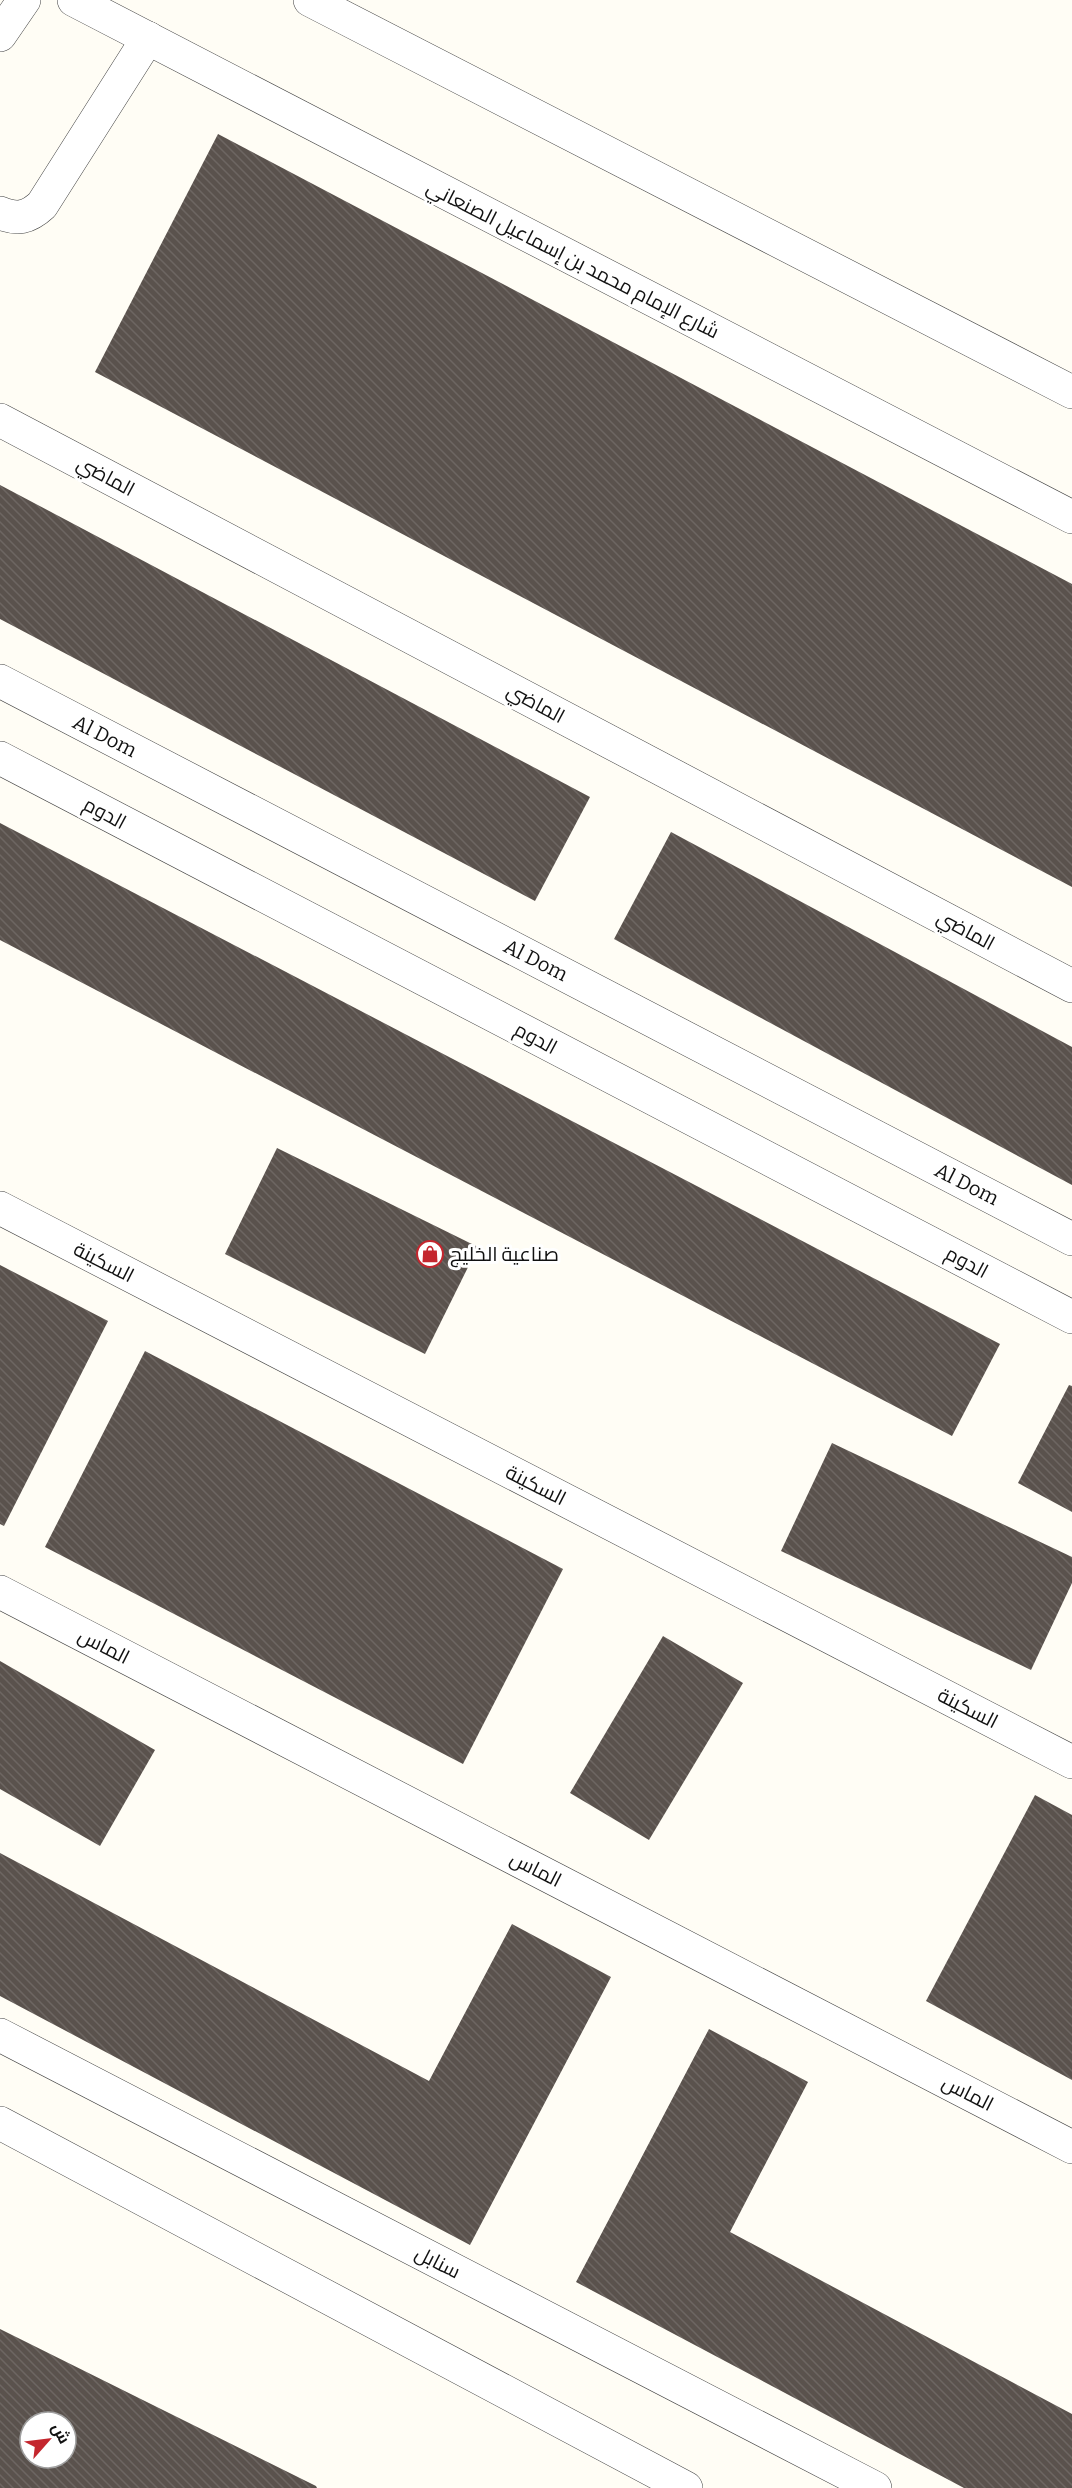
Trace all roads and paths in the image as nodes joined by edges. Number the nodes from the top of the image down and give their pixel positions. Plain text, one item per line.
1 (24, 0) edge
2 (74, 0) edge
3 (310, 0) edge
4 (0, 35) edge
5 (148, 38) junction
6 (0, 213) edge
7 (1070, 385) edge
8 (0, 420) edge
9 (1072, 517) edge
10 (0, 681) edge
11 (0, 758) edge
12 (1072, 986) edge
13 (0, 1208) edge
14 (1072, 1239) edge
15 (1072, 1317) edge
16 (0, 1592) edge
17 (1072, 1762) edge
18 (0, 2036) edge
19 (0, 2123) edge
20 (1072, 2147) edge
21 (686, 2488) edge
22 (875, 2488) edge

1 - 4 street
2 - 5 street, شارع الإمام محمد بن إسماعيل الصنعاني
3 - 7 street
5 - 6 street
5 - 9 street, شارع الإمام محمد بن إسماعيل الصنعاني
8 - 12 street, الماضي
10 - 14 street, Al Dom
11 - 15 street, الدوم
13 - 17 street, السكينة
16 - 20 street, الماس
18 - 22 street, سنابل
19 - 21 street

